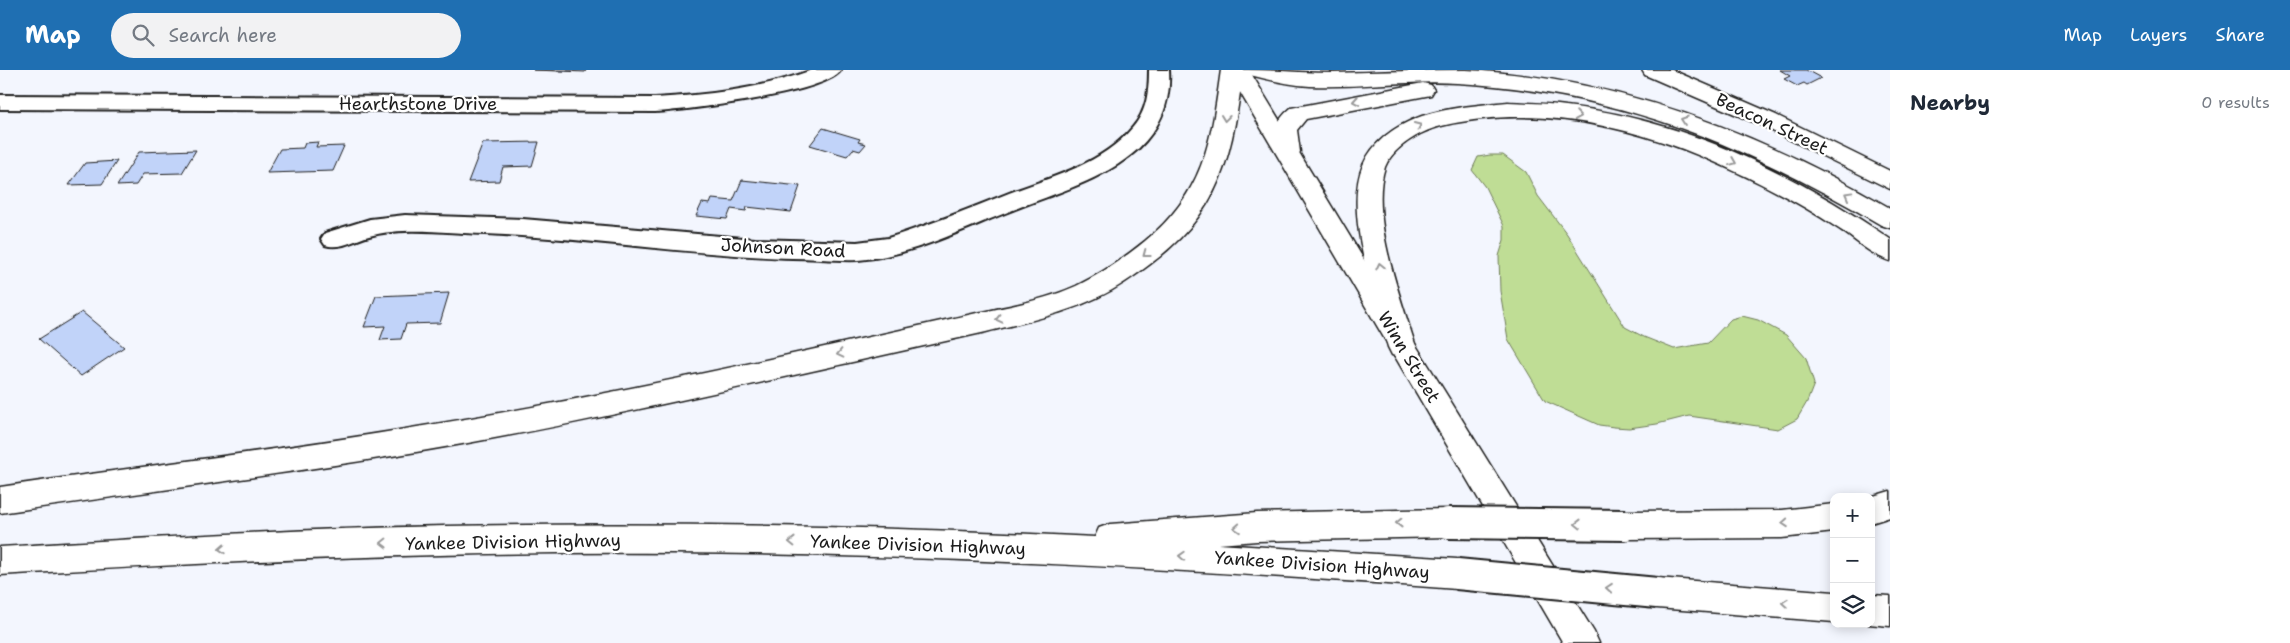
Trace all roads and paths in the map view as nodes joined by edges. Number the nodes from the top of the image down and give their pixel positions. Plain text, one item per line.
1 (831, 70) edge
2 (1159, 70) edge
3 (1232, 70) edge
4 (1238, 70) edge
5 (1258, 70) edge
6 (1653, 70) edge
7 (1526, 83) junction
8 (0, 102) edge
9 (1288, 152) junction
10 (1890, 181) edge
11 (1890, 219) edge
12 (333, 239) dead end
13 (1890, 252) edge
14 (1402, 347) junction
15 (0, 500) edge
16 (1890, 504) edge
17 (1875, 509) edge
18 (1830, 518) edge
19 (991, 547) junction
20 (0, 561) edge
21 (1830, 607) edge
22 (1875, 610) edge
23 (1890, 611) edge
24 (1582, 643) edge

1 - 8 street, Hearthstone Drive
2 - 12 street, Johnson Road
3 -> 15 main road
4 - 9 main road, Winn Street
5 - 7 main road
6 - 10 main road, Beacon Street
7 -> 9 main road
11 -> 7 main road
9 - 14 main road, Winn Street
14 -> 13 main road
14 - 24 main road, Winn Street
16 - 17 main road
18 -> 19 main road, bridge
19 -> 20 main road, Yankee Division Highway
21 -> 19 main road, Yankee Division Highway, bridge
22 - 23 main road

